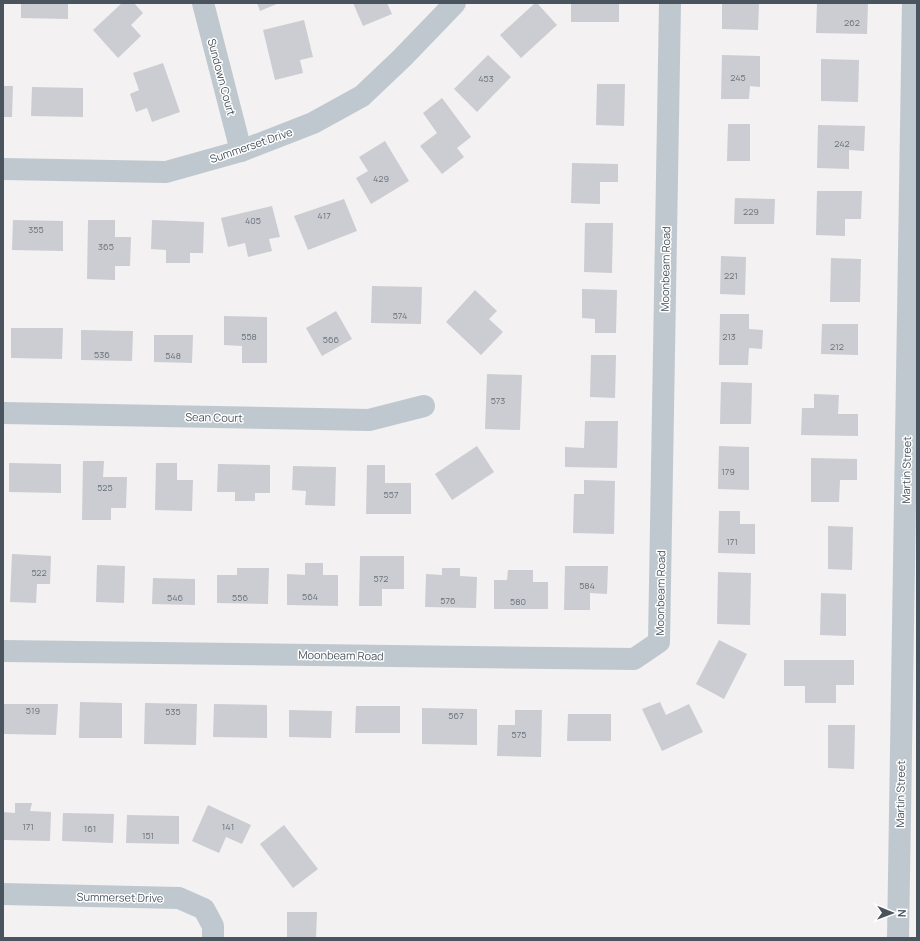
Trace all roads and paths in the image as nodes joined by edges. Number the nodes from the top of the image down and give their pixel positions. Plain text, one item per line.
1 (203, 3) edge
2 (455, 3) edge
3 (670, 3) edge
4 (913, 3) edge
5 (241, 151) junction
6 (3, 169) edge
7 (424, 406) dead end
8 (3, 413) edge
9 (3, 651) edge
10 (3, 894) edge
11 (213, 938) edge
12 (898, 938) edge

1 - 5 street, Sundown Court
2 - 5 street, Summerset Drive
3 - 9 street, Moonbeam Road
4 - 12 street, Martin Street
5 - 6 street, Summerset Drive
7 - 8 street, Sean Court
10 - 11 street, Summerset Drive

